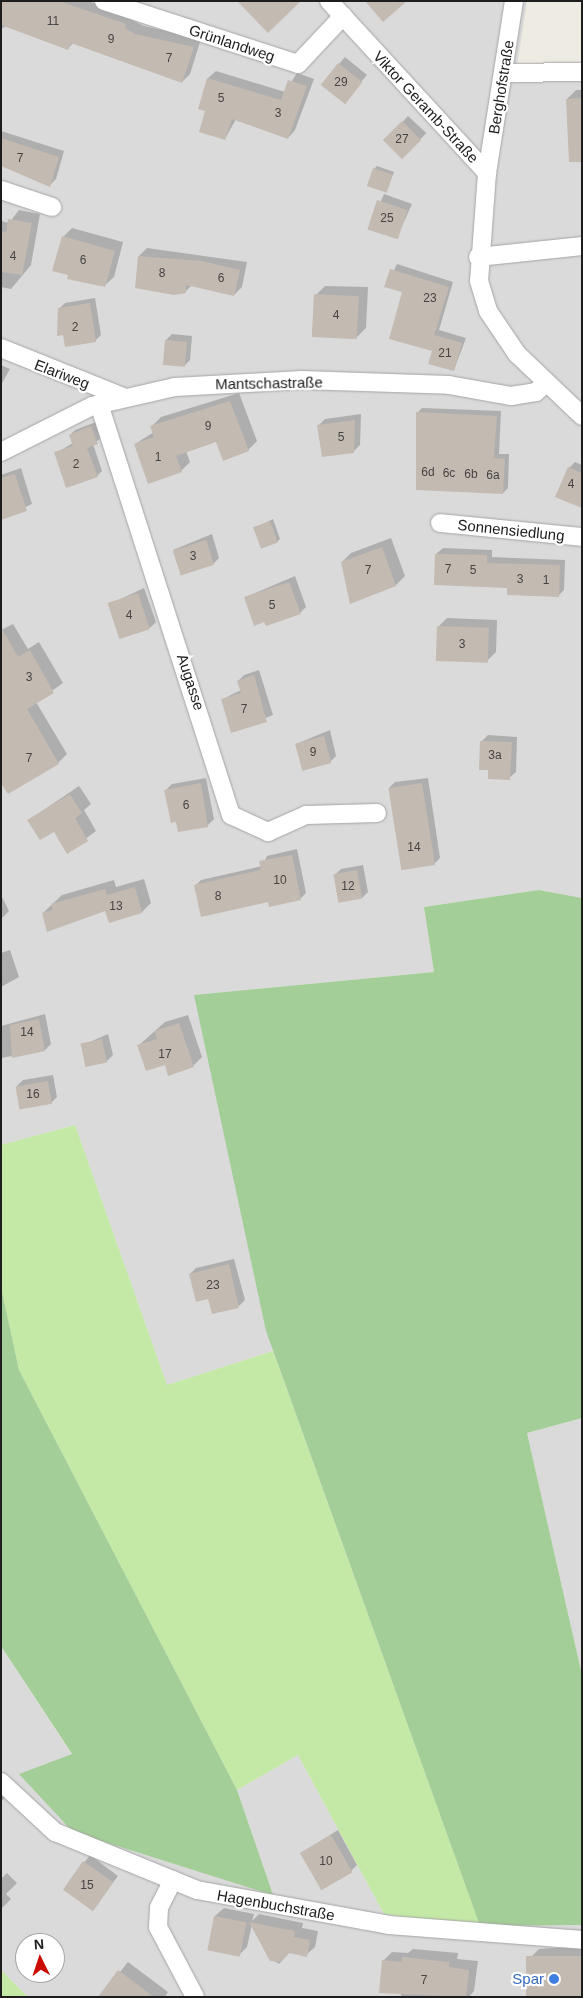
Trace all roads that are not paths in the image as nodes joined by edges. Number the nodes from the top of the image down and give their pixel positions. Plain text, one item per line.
1 (104, 1) edge
2 (329, 1) edge
3 (514, 1) edge
4 (343, 16) junction
5 (582, 72) edge
6 (503, 73) junction
7 (487, 173) junction
8 (1, 190) edge
9 (52, 207) dead end
10 (582, 246) edge
11 (478, 257) junction
12 (1, 348) edge
13 (545, 384) junction
14 (123, 397) junction
15 (99, 404) junction
16 (582, 416) edge
17 (1, 452) edge
18 (440, 523) dead end
19 (582, 537) edge
20 (377, 814) dead end
21 (1, 1782) edge
22 (173, 1880) junction
23 (582, 1940) edge
24 (195, 1997) edge

1 - 4 street, Grünlandweg
2 - 4 street, Viktor Geramb-Straße
3 - 6 street, Berghofstraße
4 - 7 street, Viktor Geramb-Straße
5 - 6 street
6 - 7 street, Berghofstraße
7 - 11 street, Viktor Geramb-Straße
8 - 9 street
10 - 11 street
11 - 13 street, Viktor Geramb-Straße
12 - 14 street, Elariweg
13 - 14 street, Mantschastraße
13 - 16 street, Viktor Geramb-Straße
14 - 15 street, Mantschastraße
15 - 17 street, Mantschastraße
15 - 20 street, Augasse
18 - 19 street, Sonnensiedlung
21 - 22 street, Hagenbuchstraße
22 - 23 street, Hagenbuchstraße
22 - 24 street

